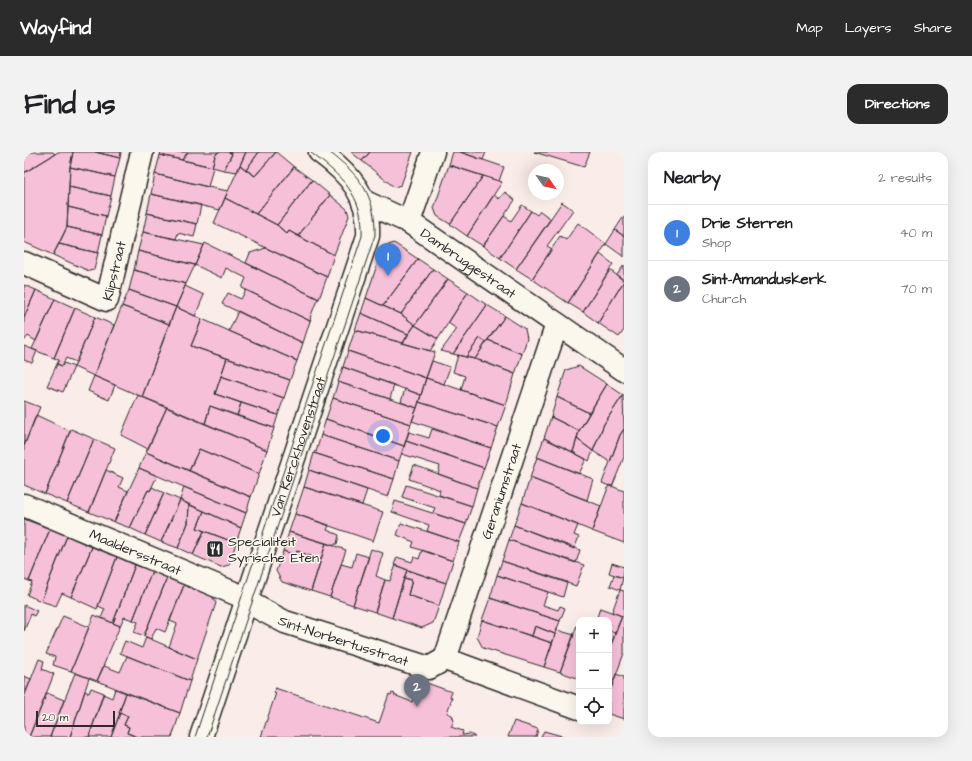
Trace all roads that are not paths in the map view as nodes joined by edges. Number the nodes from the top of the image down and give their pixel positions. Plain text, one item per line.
1 (142, 152) edge
2 (320, 152) edge
3 (433, 152) edge
4 (363, 202) junction
5 (409, 222) junction
6 (24, 263) edge
7 (557, 324) junction
8 (624, 370) edge
9 (24, 505) edge
10 (246, 600) junction
11 (445, 659) junction
12 (576, 707) edge
13 (201, 737) edge

1 - 6 street, Klipstraat
2 - 4 street
3 - 5 street
4 - 5 street, Dambruggestraat
4 - 10 street, Van Kerckhovenstraat
5 - 7 street, Dambruggestraat
7 - 8 street, Dambruggestraat
7 - 11 street, Geraniumstraat
9 - 10 street, Maaldersstraat
10 - 11 street, Sint-Norbertusstraat
10 - 13 street, Van Kerckhovenstraat
11 - 12 street

